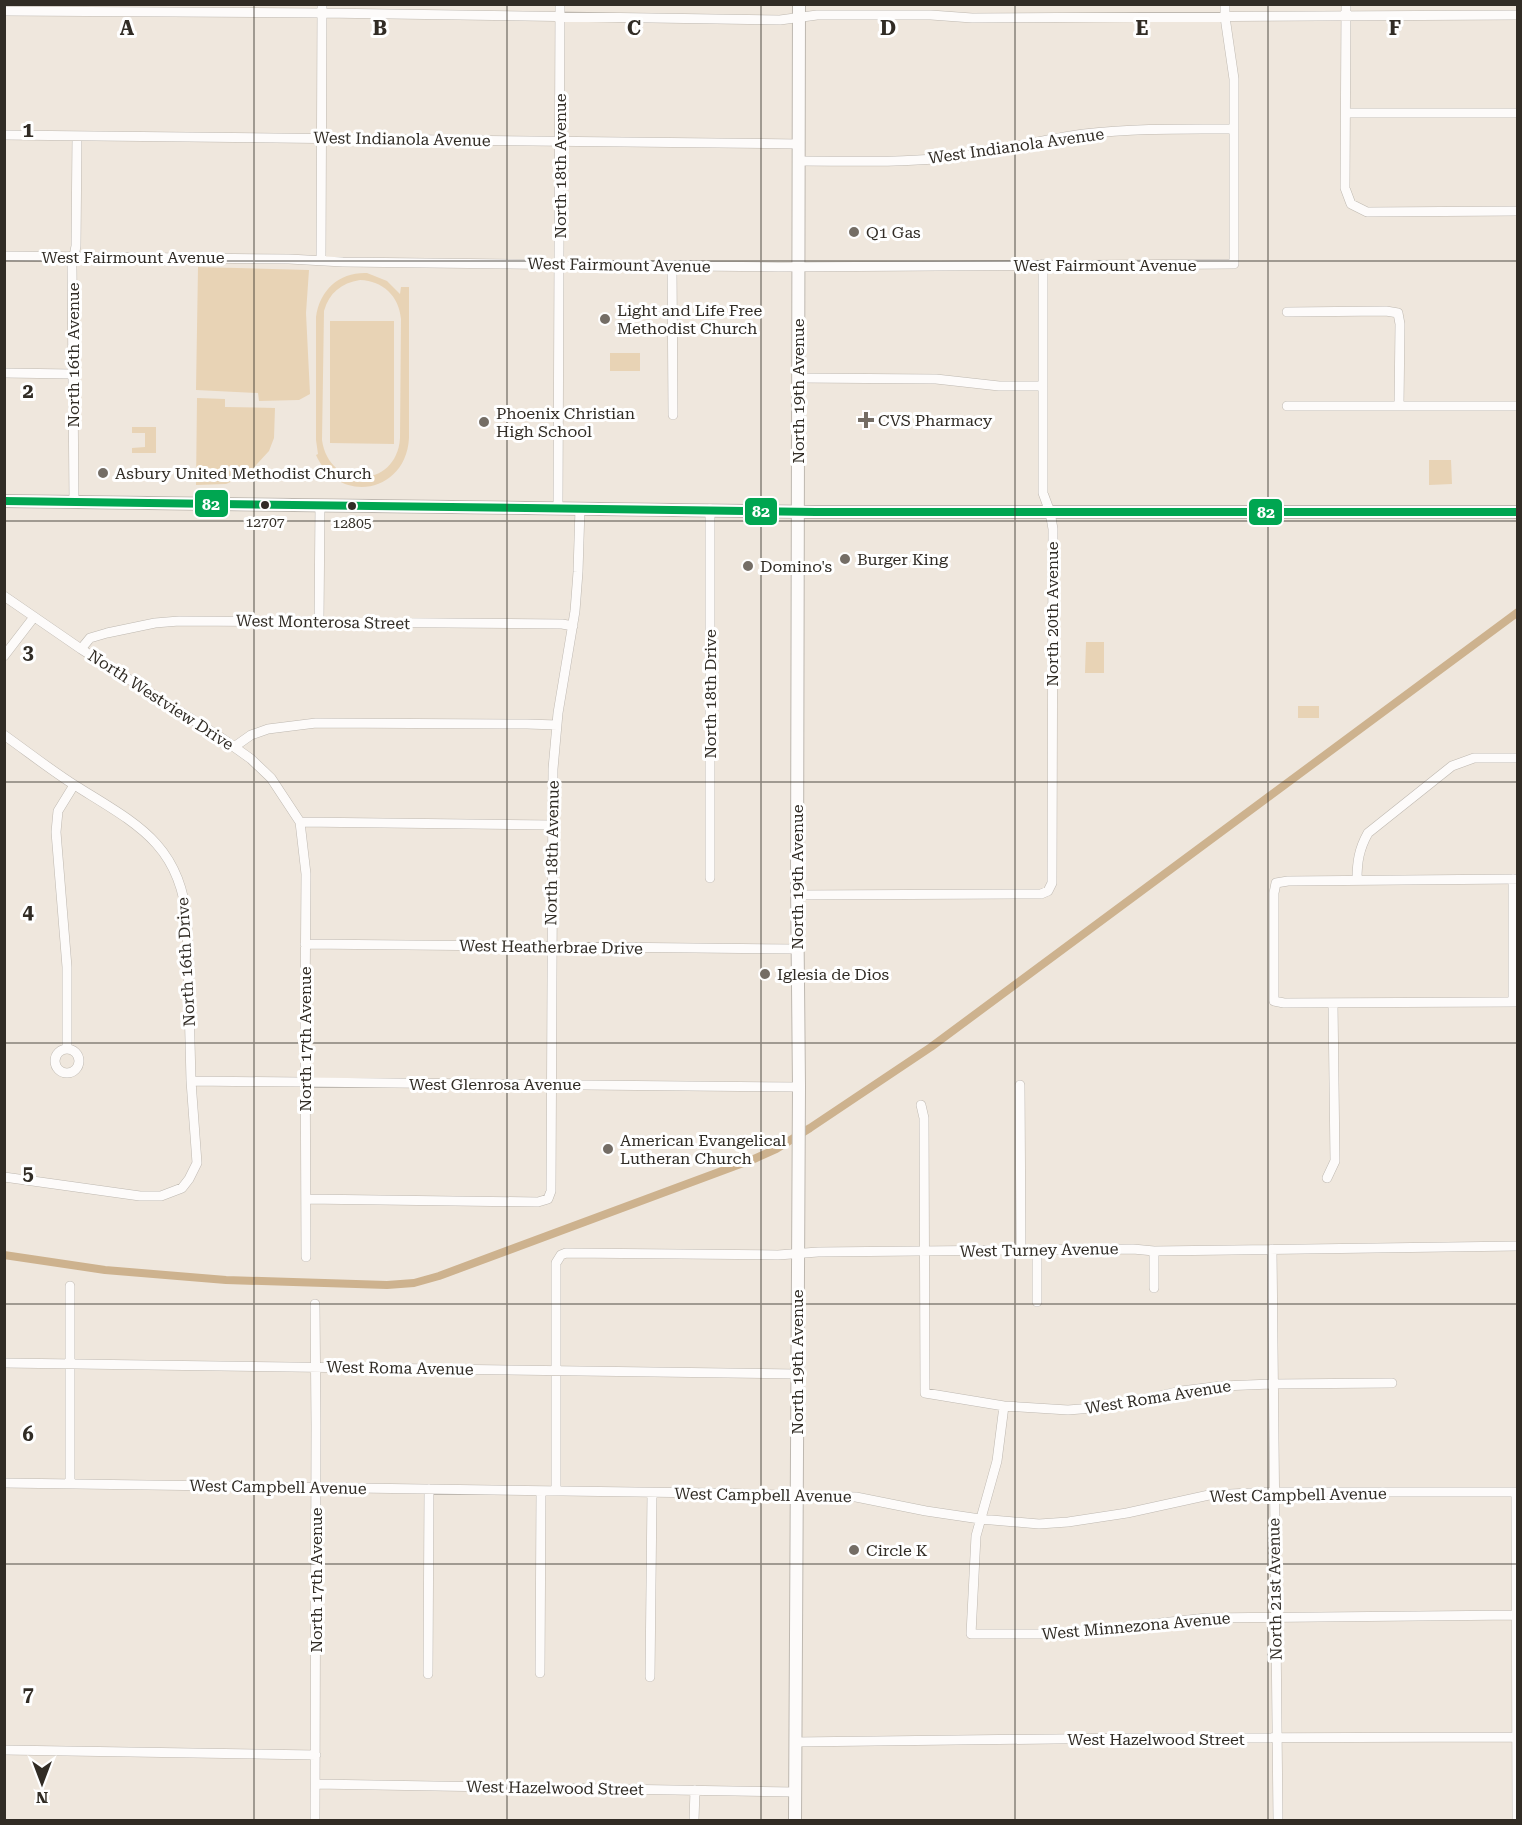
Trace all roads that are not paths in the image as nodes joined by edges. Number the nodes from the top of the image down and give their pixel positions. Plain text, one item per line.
1 (560, 4) edge
2 (799, 4) edge
3 (1225, 4) edge
4 (1346, 4) edge
5 (322, 9) edge
6 (4, 11) edge
7 (1518, 15) edge
8 (1346, 16) junction
9 (560, 17) junction
10 (1225, 17) junction
11 (799, 18) junction
12 (1518, 112) edge
13 (1347, 113) junction
14 (1234, 129) junction
15 (4, 135) edge
16 (77, 136) junction
17 (320, 138) junction
18 (560, 141) junction
19 (799, 144) junction
20 (798, 161) junction
21 (1518, 211) edge
22 (4, 256) edge
23 (74, 257) junction
24 (321, 261) junction
25 (1043, 264) junction
26 (559, 265) junction
27 (672, 266) junction
28 (798, 267) junction
29 (1287, 312) dead end
30 (4, 373) edge
31 (73, 374) junction
32 (798, 378) junction
33 (1043, 386) junction
34 (1518, 405) edge
35 (1287, 406) dead end
36 (1399, 406) junction
37 (673, 415) dead end
38 (4, 501) edge
39 (74, 502) junction
40 (320, 504) junction
41 (558, 507) junction
42 (580, 508) junction
43 (710, 509) junction
44 (797, 511) junction
45 (1050, 512) junction
46 (1518, 512) edge
47 (4, 596) edge
48 (34, 617) junction
49 (319, 622) junction
50 (573, 626) junction
51 (81, 649) junction
52 (4, 657) edge
53 (557, 725) junction
54 (4, 735) edge
55 (234, 747) junction
56 (1518, 758) edge
57 (74, 785) junction
58 (300, 822) junction
59 (552, 825) junction
60 (710, 878) dead end
61 (1515, 879) edge
62 (1357, 880) junction
63 (797, 895) junction
64 (305, 944) junction
65 (551, 946) junction
66 (797, 949) junction
67 (1515, 1002) edge
68 (1334, 1003) junction
69 (67, 1049) dead end
70 (191, 1081) junction
71 (305, 1083) junction
72 (551, 1085) junction
73 (1020, 1085) dead end
74 (799, 1087) junction
75 (921, 1104) dead end
76 (4, 1177) edge
77 (1327, 1178) dead end
78 (306, 1199) junction
79 (1518, 1246) edge
80 (1272, 1249) junction
81 (1037, 1250) junction
82 (1021, 1251) junction
83 (1154, 1251) junction
84 (924, 1252) junction
85 (797, 1254) junction
86 (306, 1257) dead end
87 (70, 1286) dead end
88 (1154, 1288) dead end
89 (1037, 1302) dead end
90 (315, 1304) dead end
91 (4, 1363) edge
92 (70, 1364) junction
93 (316, 1367) junction
94 (556, 1371) junction
95 (796, 1374) junction
96 (1273, 1383) junction
97 (1392, 1383) dead end
98 (1004, 1406) junction
99 (4, 1483) edge
100 (70, 1484) junction
101 (316, 1487) junction
102 (429, 1489) junction
103 (541, 1491) junction
104 (556, 1491) junction
105 (1274, 1492) junction
106 (1517, 1492) edge
107 (652, 1493) junction
108 (796, 1496) junction
109 (980, 1519) junction
110 (1517, 1615) edge
111 (1275, 1617) junction
112 (540, 1672) dead end
113 (428, 1674) dead end
114 (650, 1677) dead end
115 (1517, 1737) edge
116 (1278, 1738) junction
117 (795, 1742) junction
118 (4, 1750) edge
119 (316, 1755) junction
120 (315, 1784) junction
121 (695, 1790) junction
122 (795, 1792) junction
123 (315, 1821) edge
124 (694, 1821) edge
125 (795, 1821) edge
126 (1278, 1821) edge
127 (1517, 1821) edge

1 - 9 street, North 18th Avenue
2 - 11 main road, North 19th Avenue
3 - 10 street
4 - 8 street
5 - 6 street
5 - 9 street
5 - 17 street
7 - 8 street
8 - 10 street
8 - 13 street
9 - 11 street
9 - 18 street, North 18th Avenue
10 - 11 street
10 - 14 street
11 - 19 main road, North 19th Avenue
12 - 13 street
13 - 21 street
14 - 20 street, West Indianola Avenue
14 - 25 street, West Fairmount Avenue
15 - 16 street, West Indianola Avenue
16 - 17 street, West Indianola Avenue
16 - 23 street, North 16th Avenue
17 - 18 street, West Indianola Avenue
17 - 24 street
18 - 19 street, West Indianola Avenue
18 - 26 street, North 18th Avenue
19 - 20 main road, North 19th Avenue
20 - 28 main road, North 19th Avenue
22 - 23 street, West Fairmount Avenue
23 - 24 street, West Fairmount Avenue
23 - 31 street, North 16th Avenue
24 - 26 street, West Fairmount Avenue
25 - 28 street, West Fairmount Avenue
25 - 33 street, North 20th Avenue
26 - 27 street, West Fairmount Avenue
26 - 41 street, North 18th Avenue
27 - 28 street, West Fairmount Avenue
27 - 37 street
28 - 32 main road, North 19th Avenue
29 - 36 street
30 - 31 street
31 - 39 street, North 16th Avenue
32 - 33 street
32 - 44 main road, North 19th Avenue
33 - 45 street, North 20th Avenue
34 - 36 street
35 - 36 street
38 - 39 main road
39 - 40 main road
40 - 41 main road
40 - 49 street
41 - 42 main road
42 - 43 main road
42 - 50 street, North 18th Avenue
43 - 44 main road
43 - 60 street, North 18th Drive
44 - 45 main road
44 - 63 main road, North 19th Avenue
45 - 46 main road
45 - 63 street, North 20th Avenue
47 - 48 street, North Westview Drive
48 - 51 street, North Westview Drive
48 - 52 street
49 - 50 street, West Monterosa Street
49 - 51 street, West Monterosa Street
50 - 53 street, North 18th Avenue
51 - 55 street, North Westview Drive
53 - 55 street
53 - 59 street, North 18th Avenue
54 - 57 street, North 16th Drive
55 - 58 street, North Westview Drive
56 - 62 street
57 - 69 street
57 - 70 street, North 16th Drive
58 - 59 street
58 - 64 street, North 17th Avenue
59 - 65 street, North 18th Avenue
61 - 62 street
61 - 67 street
62 - 68 street
63 - 66 main road, North 19th Avenue
64 - 65 street, West Heatherbrae Drive
64 - 71 street, North 17th Avenue
65 - 66 street, West Heatherbrae Drive
65 - 72 street, North 18th Avenue
66 - 74 main road, North 19th Avenue
67 - 68 street
68 - 77 street
70 - 71 street, West Glenrosa Avenue
70 - 76 street, North 16th Drive
71 - 72 street, West Glenrosa Avenue
71 - 78 street, North 17th Avenue
72 - 74 street, West Glenrosa Avenue
72 - 78 street, North 18th Avenue
73 - 82 street
74 - 85 main road, North 19th Avenue
75 - 84 street
78 - 86 street, North 17th Avenue
79 - 80 street, West Turney Avenue
80 - 83 street, West Turney Avenue
80 - 96 street, North 21st Avenue
81 - 82 street, West Turney Avenue
81 - 83 street, West Turney Avenue
81 - 89 street
82 - 84 street, West Turney Avenue
83 - 88 street
84 - 85 street, West Turney Avenue
84 - 98 street, West Roma Avenue
85 - 94 street, West Turney Avenue
85 - 95 main road, North 19th Avenue
87 - 92 street
90 - 93 street, North 17th Avenue
91 - 92 street, West Roma Avenue
92 - 93 street, West Roma Avenue
92 - 100 street
93 - 94 street, West Roma Avenue
93 - 101 street, North 17th Avenue
94 - 95 street, West Roma Avenue
94 - 104 street
95 - 108 main road, North 19th Avenue
96 - 97 street, West Roma Avenue
96 - 98 street, West Roma Avenue
96 - 105 street, North 21st Avenue
98 - 109 street
99 - 100 street, West Campbell Avenue
100 - 101 street, West Campbell Avenue
101 - 102 street, West Campbell Avenue
101 - 119 street, North 17th Avenue
102 - 103 street, West Campbell Avenue
102 - 113 street
103 - 104 street, West Campbell Avenue
103 - 112 street
104 - 107 street, West Campbell Avenue
105 - 106 street, West Campbell Avenue
105 - 109 street, West Campbell Avenue
105 - 111 street, North 21st Avenue
106 - 110 street
107 - 108 street, West Campbell Avenue
107 - 114 street
108 - 109 street, West Campbell Avenue
108 - 117 main road, North 19th Avenue
109 - 111 street, West Minnezona Avenue
110 - 111 street, West Minnezona Avenue
110 - 115 street
111 - 116 street, North 21st Avenue
115 - 116 street, West Hazelwood Street
115 - 127 street
116 - 117 street, West Hazelwood Street
116 - 126 street, North 21st Avenue
117 - 122 main road, North 19th Avenue
118 - 119 street
119 - 120 street, North 17th Avenue
120 - 121 street, West Hazelwood Street
120 - 123 street, North 17th Avenue
121 - 122 street, West Hazelwood Street
121 - 124 street
122 - 125 main road, North 19th Avenue

